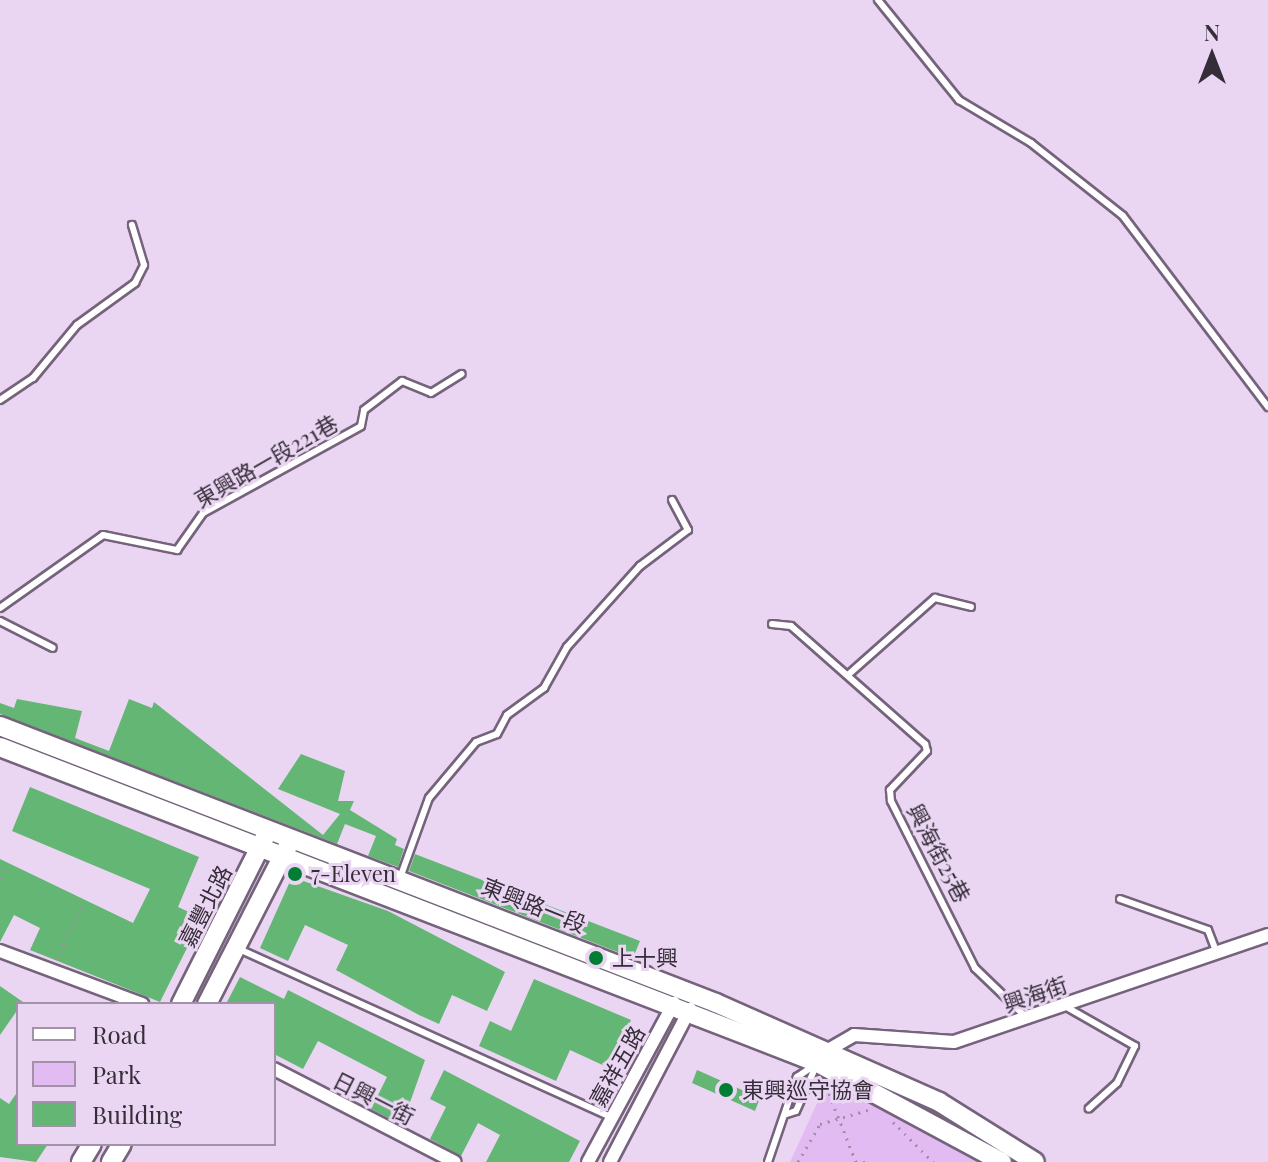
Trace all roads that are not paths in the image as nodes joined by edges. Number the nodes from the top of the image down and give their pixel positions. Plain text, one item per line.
1 (878, 0) edge
2 (132, 225) dead end
3 (462, 374) dead end
4 (0, 400) edge
5 (1268, 407) edge
6 (672, 500) dead end
7 (971, 607) dead end
8 (0, 608) edge
9 (0, 621) edge
10 (772, 624) dead end
11 (53, 648) dead end
12 (849, 674) junction
13 (0, 726) edge
14 (0, 747) edge
15 (269, 829) junction
16 (291, 837) junction
17 (260, 848) junction
18 (284, 857) junction
19 (400, 878) junction
20 (1120, 899) dead end
21 (1268, 935) edge
22 (236, 947) junction
23 (0, 951) edge
24 (1217, 953) junction
25 (684, 1001) junction
26 (137, 1002) edge
27 (182, 1002) edge
28 (208, 1002) edge
29 (1063, 1005) junction
30 (1028, 1019) junction
31 (822, 1056) junction
32 (276, 1070) edge
33 (1089, 1108) dead end
34 (787, 1114) junction
35 (611, 1117) junction
36 (455, 1162) edge
37 (588, 1162) edge
38 (610, 1162) edge
39 (768, 1162) edge
40 (1002, 1162) edge
41 (1035, 1162) edge

1 - 5 lane
2 - 4 lane
3 - 8 lane, 東興路一段221巷
6 - 19 lane
7 - 12 lane
9 - 11 lane
10 - 12 lane, 興海街25巷
12 - 30 lane, 興海街25巷
13 - 15 street, 東興路一段
14 - 17 street, 東興路一段
15 - 16 street, 東興路一段
15 - 17 street, 嘉豐北路
16 - 18 street
16 - 19 street, 東興路一段
17 - 18 street, 東興路一段
17 - 27 street, 嘉豐北路
18 - 22 street
18 - 25 street, 東興路一段
19 - 25 street, 東興路一段
20 - 24 lane
21 - 24 street, 興海街
22 - 28 street
22 - 35 lane
23 - 26 street
24 - 29 street, 興海街
25 - 31 street, 東興路一段
25 - 35 street, 嘉祥五路
25 - 38 street, 嘉祥五路
29 - 30 street, 興海街
29 - 33 lane
30 - 31 street, 興海街
31 - 34 lane
31 - 34 lane
31 - 40 street, 東興路一段
31 - 41 street, 東興路一段
32 - 36 street, 日興一街
34 - 39 lane
35 - 37 street, 嘉祥五路

